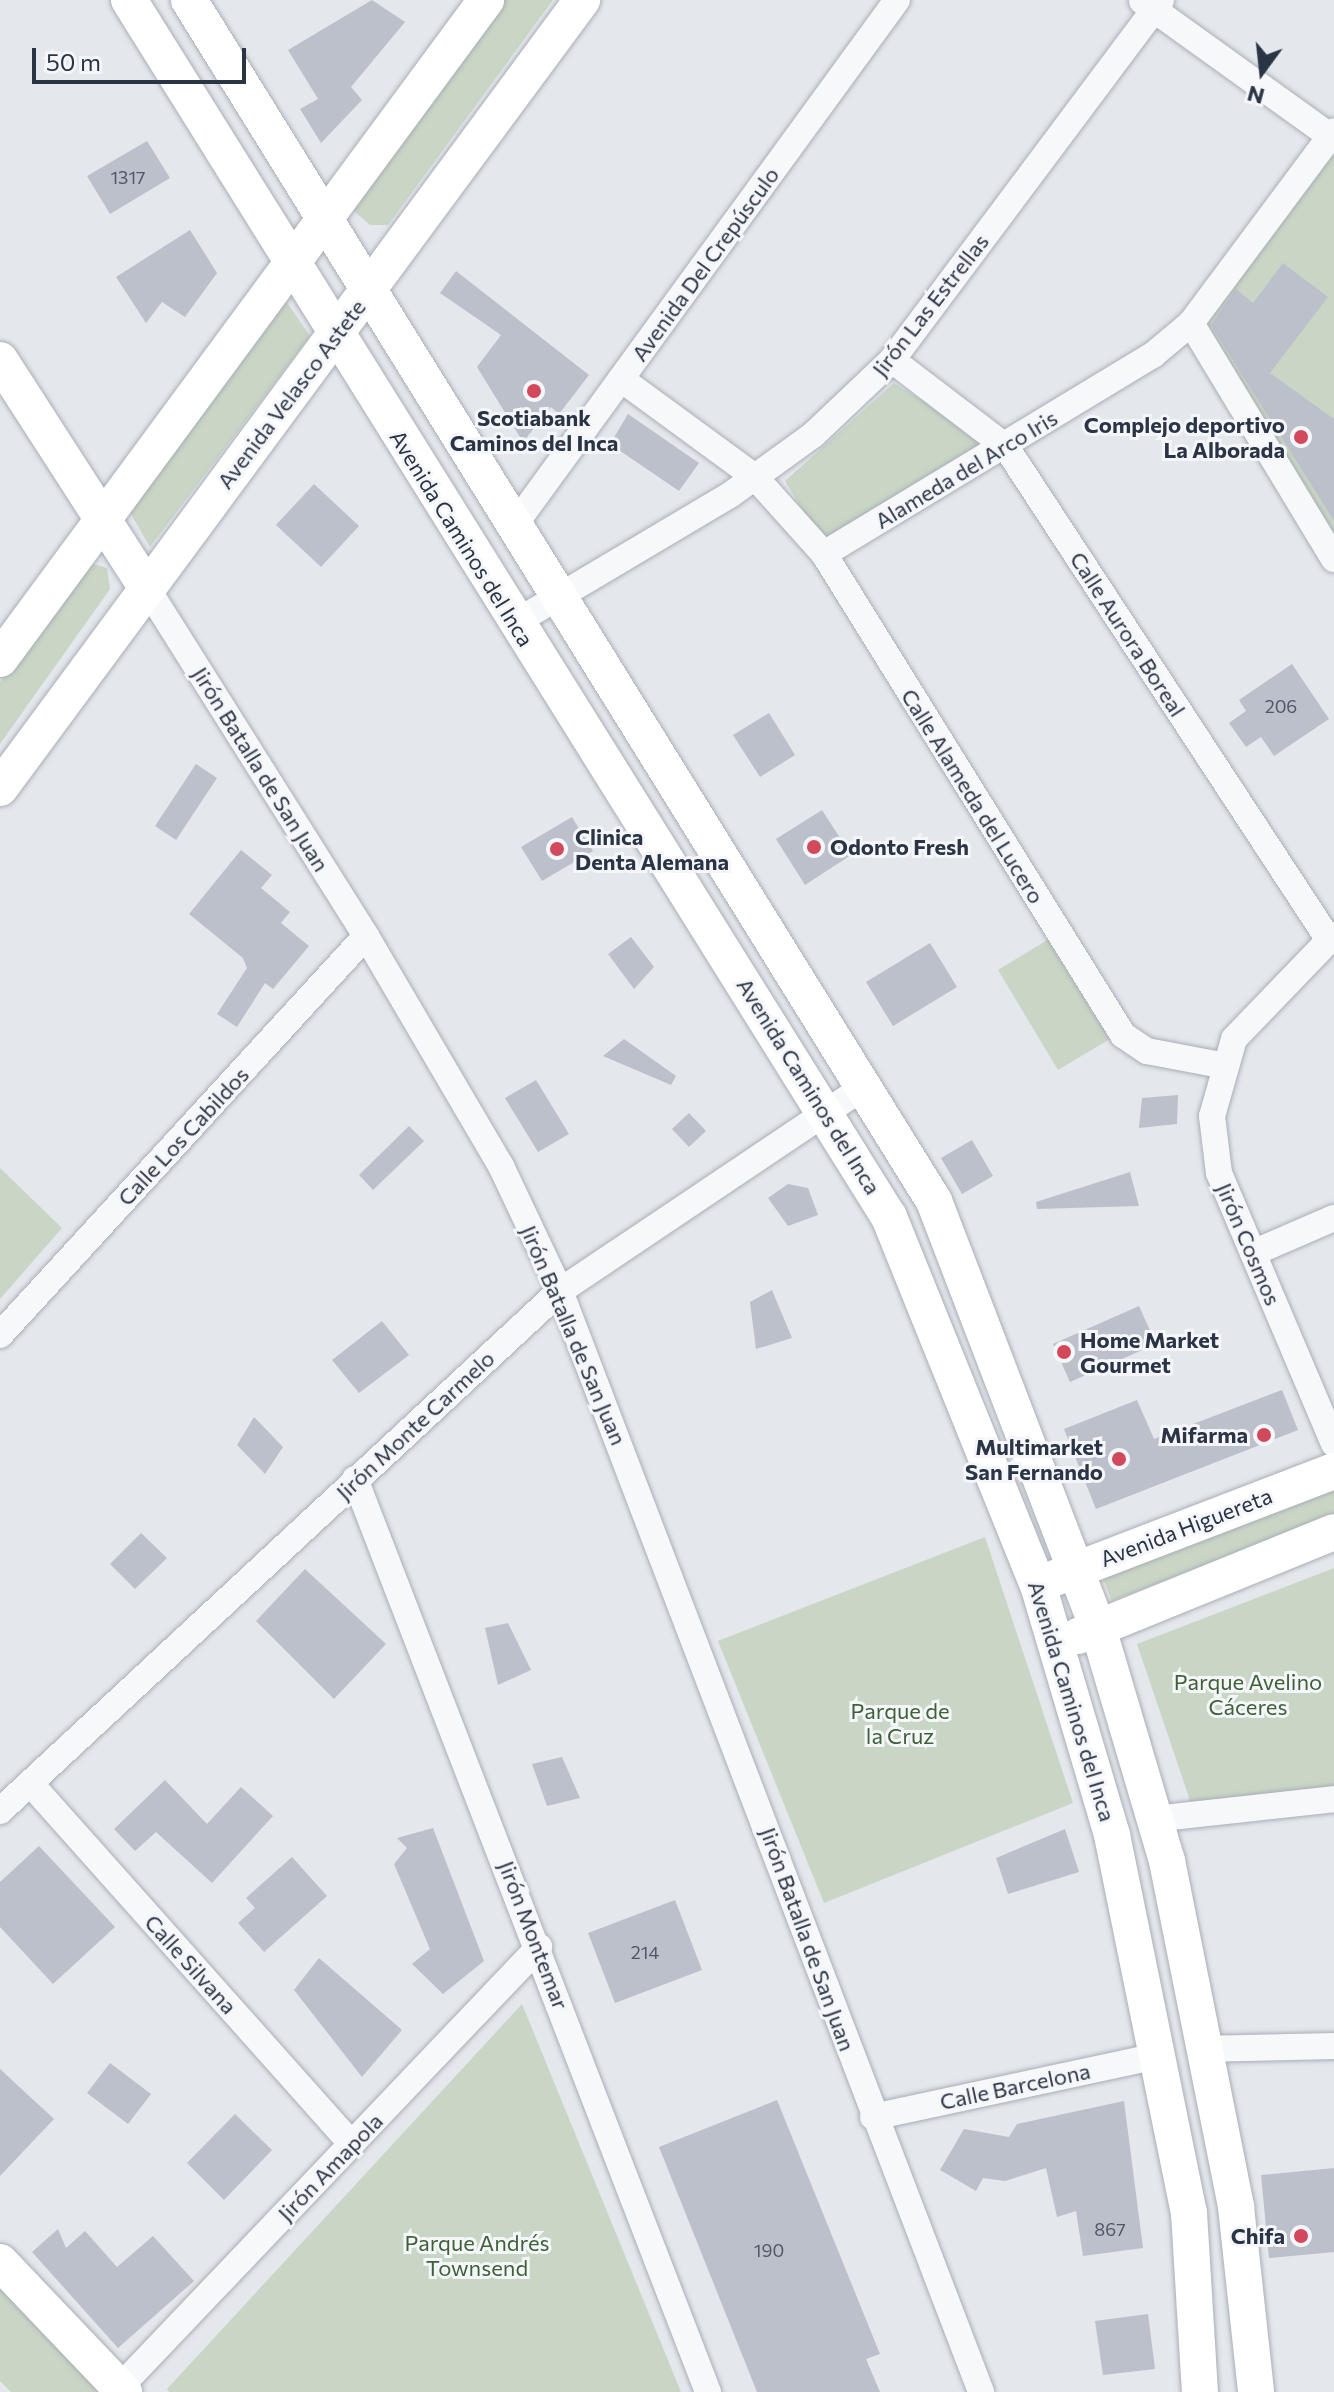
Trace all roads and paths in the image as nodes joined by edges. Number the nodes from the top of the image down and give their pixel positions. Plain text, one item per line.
1 (129, 0) edge
2 (189, 0) edge
3 (486, 0) edge
4 (582, 0) edge
5 (897, 0) edge
6 (1152, 3) edge
7 (1333, 135) edge
8 (324, 221) junction
9 (292, 267) junction
10 (369, 293) junction
11 (1191, 323) junction
12 (336, 338) junction
13 (0, 360) edge
14 (892, 360) junction
15 (621, 379) junction
16 (11, 404) edge
17 (1006, 447) junction
18 (755, 477) junction
19 (100, 518) junction
20 (513, 527) junction
21 (824, 554) junction
22 (1334, 559) edge
23 (145, 585) junction
24 (561, 597) junction
25 (516, 622) junction
26 (0, 659) edge
27 (0, 788) edge
28 (366, 936) junction
29 (1331, 938) edge
30 (1221, 1065) junction
31 (866, 1085) junction
32 (825, 1109) junction
33 (1334, 1218) edge
34 (1253, 1253) junction
35 (560, 1291) junction
36 (0, 1335) edge
37 (1334, 1444) edge
38 (1334, 1471) edge
39 (355, 1479) junction
40 (1334, 1532) edge
41 (1077, 1569) junction
42 (1038, 1585) junction
43 (1098, 1628) junction
44 (1058, 1644) junction
45 (30, 1783) junction
46 (1334, 1799) edge
47 (0, 1811) edge
48 (1154, 1819) junction
49 (539, 1947) junction
50 (1334, 2046) edge
51 (1202, 2049) junction
52 (1157, 2056) junction
53 (873, 2117) junction
54 (352, 2145) junction
55 (0, 2262) edge
56 (122, 2389) edge
57 (708, 2392) edge
58 (981, 2392) edge
59 (1200, 2392) edge
60 (1256, 2392) edge

1 - 9 main road, Avenida Caminos del Inca
2 - 8 main road, Avenida Caminos del Inca
3 - 8 main road
4 - 10 main road, Avenida Velasco Astete
5 - 15 street, Avenida Del Crepúsculo
6 - 7 street
6 - 14 street, Jirón Las Estrellas
7 - 11 street, Alameda del Arco Iris
8 - 9 main road
8 - 10 main road, Avenida Caminos del Inca
9 - 12 main road, Avenida Caminos del Inca
9 - 19 main road
10 - 12 main road, Avenida Velasco Astete
10 - 20 main road, Avenida Caminos del Inca
11 - 17 street, Alameda del Arco Iris
11 - 22 street
12 - 23 main road, Avenida Velasco Astete
12 - 25 main road, Avenida Caminos del Inca
13 - 16 main road, Jirón Batalla de San Juan
14 - 17 street, Calle Aurora Boreal
14 - 18 street, Jirón Las Estrellas
15 - 18 street, Calle Alameda del Lucero
15 - 20 street, Avenida Del Crepúsculo
16 - 19 main road, Jirón Batalla de San Juan
17 - 21 street, Alameda del Arco Iris
17 - 29 street, Calle Aurora Boreal
18 - 21 street, Calle Alameda del Lucero
18 - 24 street, Jirón Las Estrellas
19 - 23 main road, Jirón Batalla de San Juan
19 - 26 main road
20 - 24 main road, Avenida Caminos del Inca
21 - 30 street, Calle Alameda del Lucero
23 - 27 main road, Avenida Velasco Astete
23 - 28 street, Jirón Batalla de San Juan
24 - 25 street, Jirón Las Estrellas
24 - 31 main road, Avenida Caminos del Inca
25 - 32 main road, Avenida Caminos del Inca
28 - 35 street, Jirón Batalla de San Juan
28 - 36 street, Calle Los Cabildos
29 - 30 street, Jirón Cosmos
30 - 34 street, Jirón Cosmos
31 - 32 street, Jirón Monte Carmelo
31 - 41 main road, Avenida Caminos del Inca
32 - 35 street, Jirón Monte Carmelo
32 - 42 main road, Avenida Caminos del Inca
33 - 34 street
34 - 37 street, Jirón Cosmos
35 - 39 street, Jirón Monte Carmelo
35 - 53 street, Jirón Batalla de San Juan
38 - 41 main road, Avenida Higuereta
39 - 45 street, Jirón Monte Carmelo
39 - 49 street, Jirón Montemar
40 - 43 main road
41 - 42 main road, Avenida Higuereta
41 - 43 main road, Avenida Caminos del Inca
42 - 44 main road, Avenida Caminos del Inca
43 - 44 main road
43 - 48 main road, Avenida Caminos del Inca
44 - 52 main road, Avenida Caminos del Inca
45 - 47 street, Jirón Monte Carmelo
45 - 54 street, Calle Silvana
46 - 48 street
48 - 51 main road, Avenida Caminos del Inca
49 - 54 street, Jirón Amapola
49 - 57 street, Jirón Montemar
50 - 51 street
51 - 60 main road, Avenida Caminos del Inca
52 - 53 street, Calle Barcelona
52 - 59 main road, Avenida Caminos del Inca
53 - 58 street, Jirón Batalla de San Juan
54 - 56 street, Jirón Amapola
55 - 56 main road

